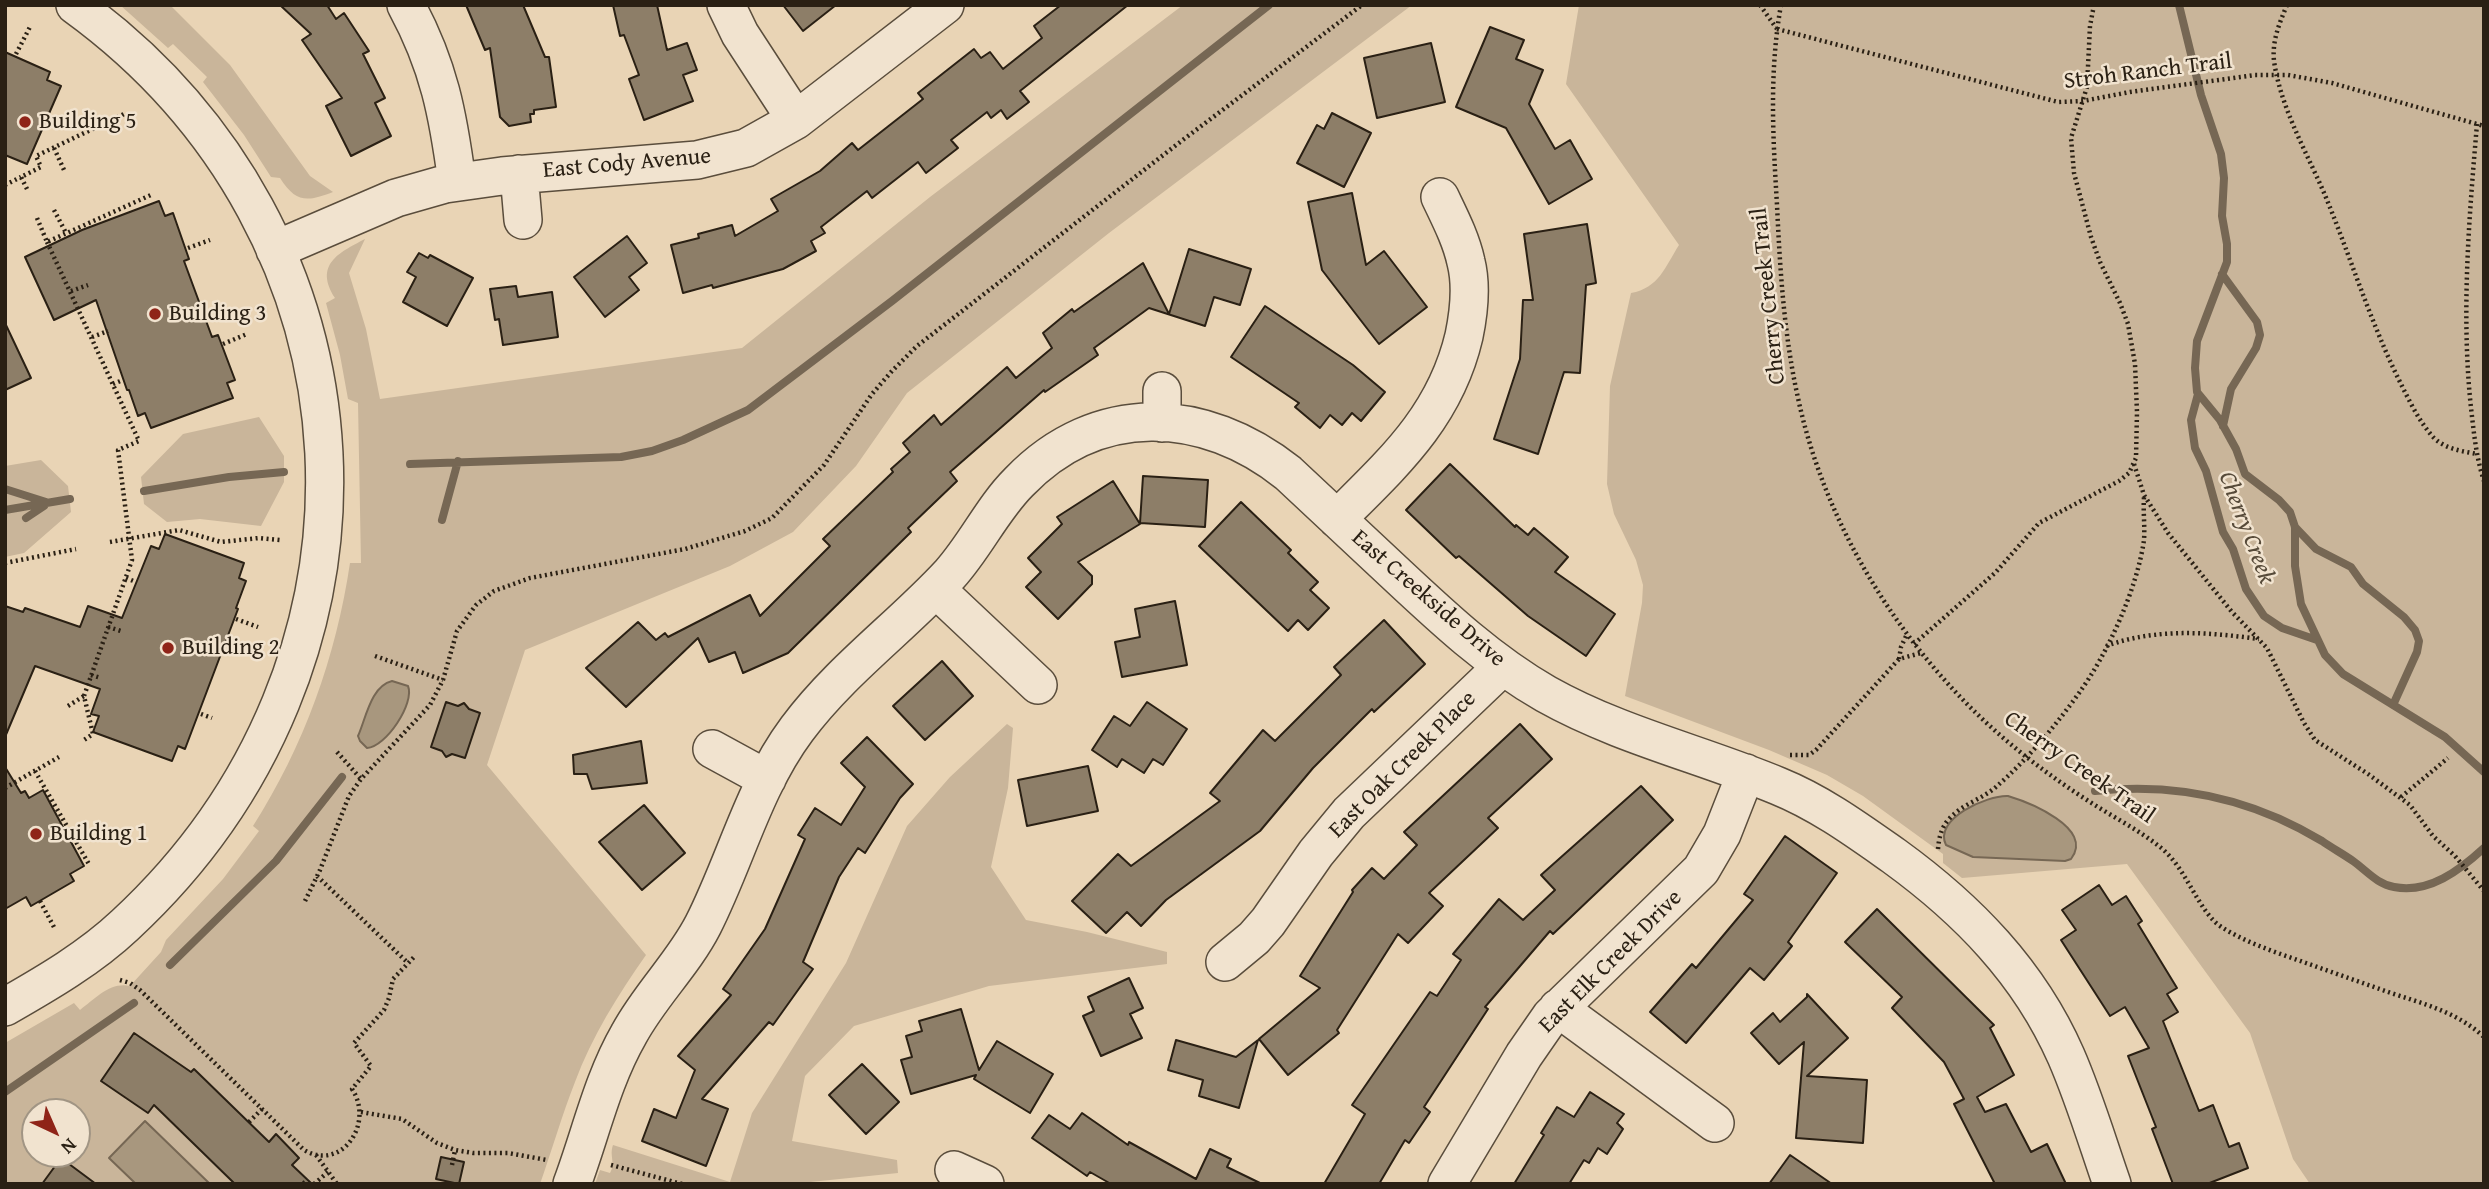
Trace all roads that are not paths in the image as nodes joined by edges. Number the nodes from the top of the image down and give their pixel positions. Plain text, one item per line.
1 (75, 5) edge
2 (406, 5) edge
3 (726, 5) edge
4 (944, 5) edge
5 (796, 120) junction
6 (519, 174) junction
7 (457, 181) junction
8 (1440, 197) dead end
9 (523, 220) dead end
10 (275, 250) junction
11 (1337, 519) junction
12 (936, 589) junction
13 (1503, 666) junction
14 (1038, 685) dead end
15 (712, 749) dead end
16 (1746, 773) junction
17 (767, 779) junction
18 (1225, 962) dead end
19 (5, 1007) edge
20 (1558, 1008) junction
21 (1715, 1124) dead end
22 (562, 1172) edge
23 (1447, 1184) edge
24 (2112, 1184) edge

1 - 10 street
2 - 7 street
3 - 5 street
4 - 5 street, East Cody Avenue
5 - 6 street, East Cody Avenue
6 - 7 street, East Cody Avenue
6 - 9 street
7 - 10 street, East Cody Avenue
8 - 11 street
10 - 19 street
11 - 12 street, East Creekside Drive
11 - 13 street, East Creekside Drive
12 - 14 street
12 - 17 street, East Creekside Drive
13 - 16 street, East Creekside Drive
13 - 18 street, East Oak Creek Place
15 - 17 street
16 - 20 street, East Elk Creek Drive
16 - 24 street, East Creekside Drive
17 - 22 street, East Creekside Drive
20 - 21 street
20 - 23 street, East Elk Creek Drive

